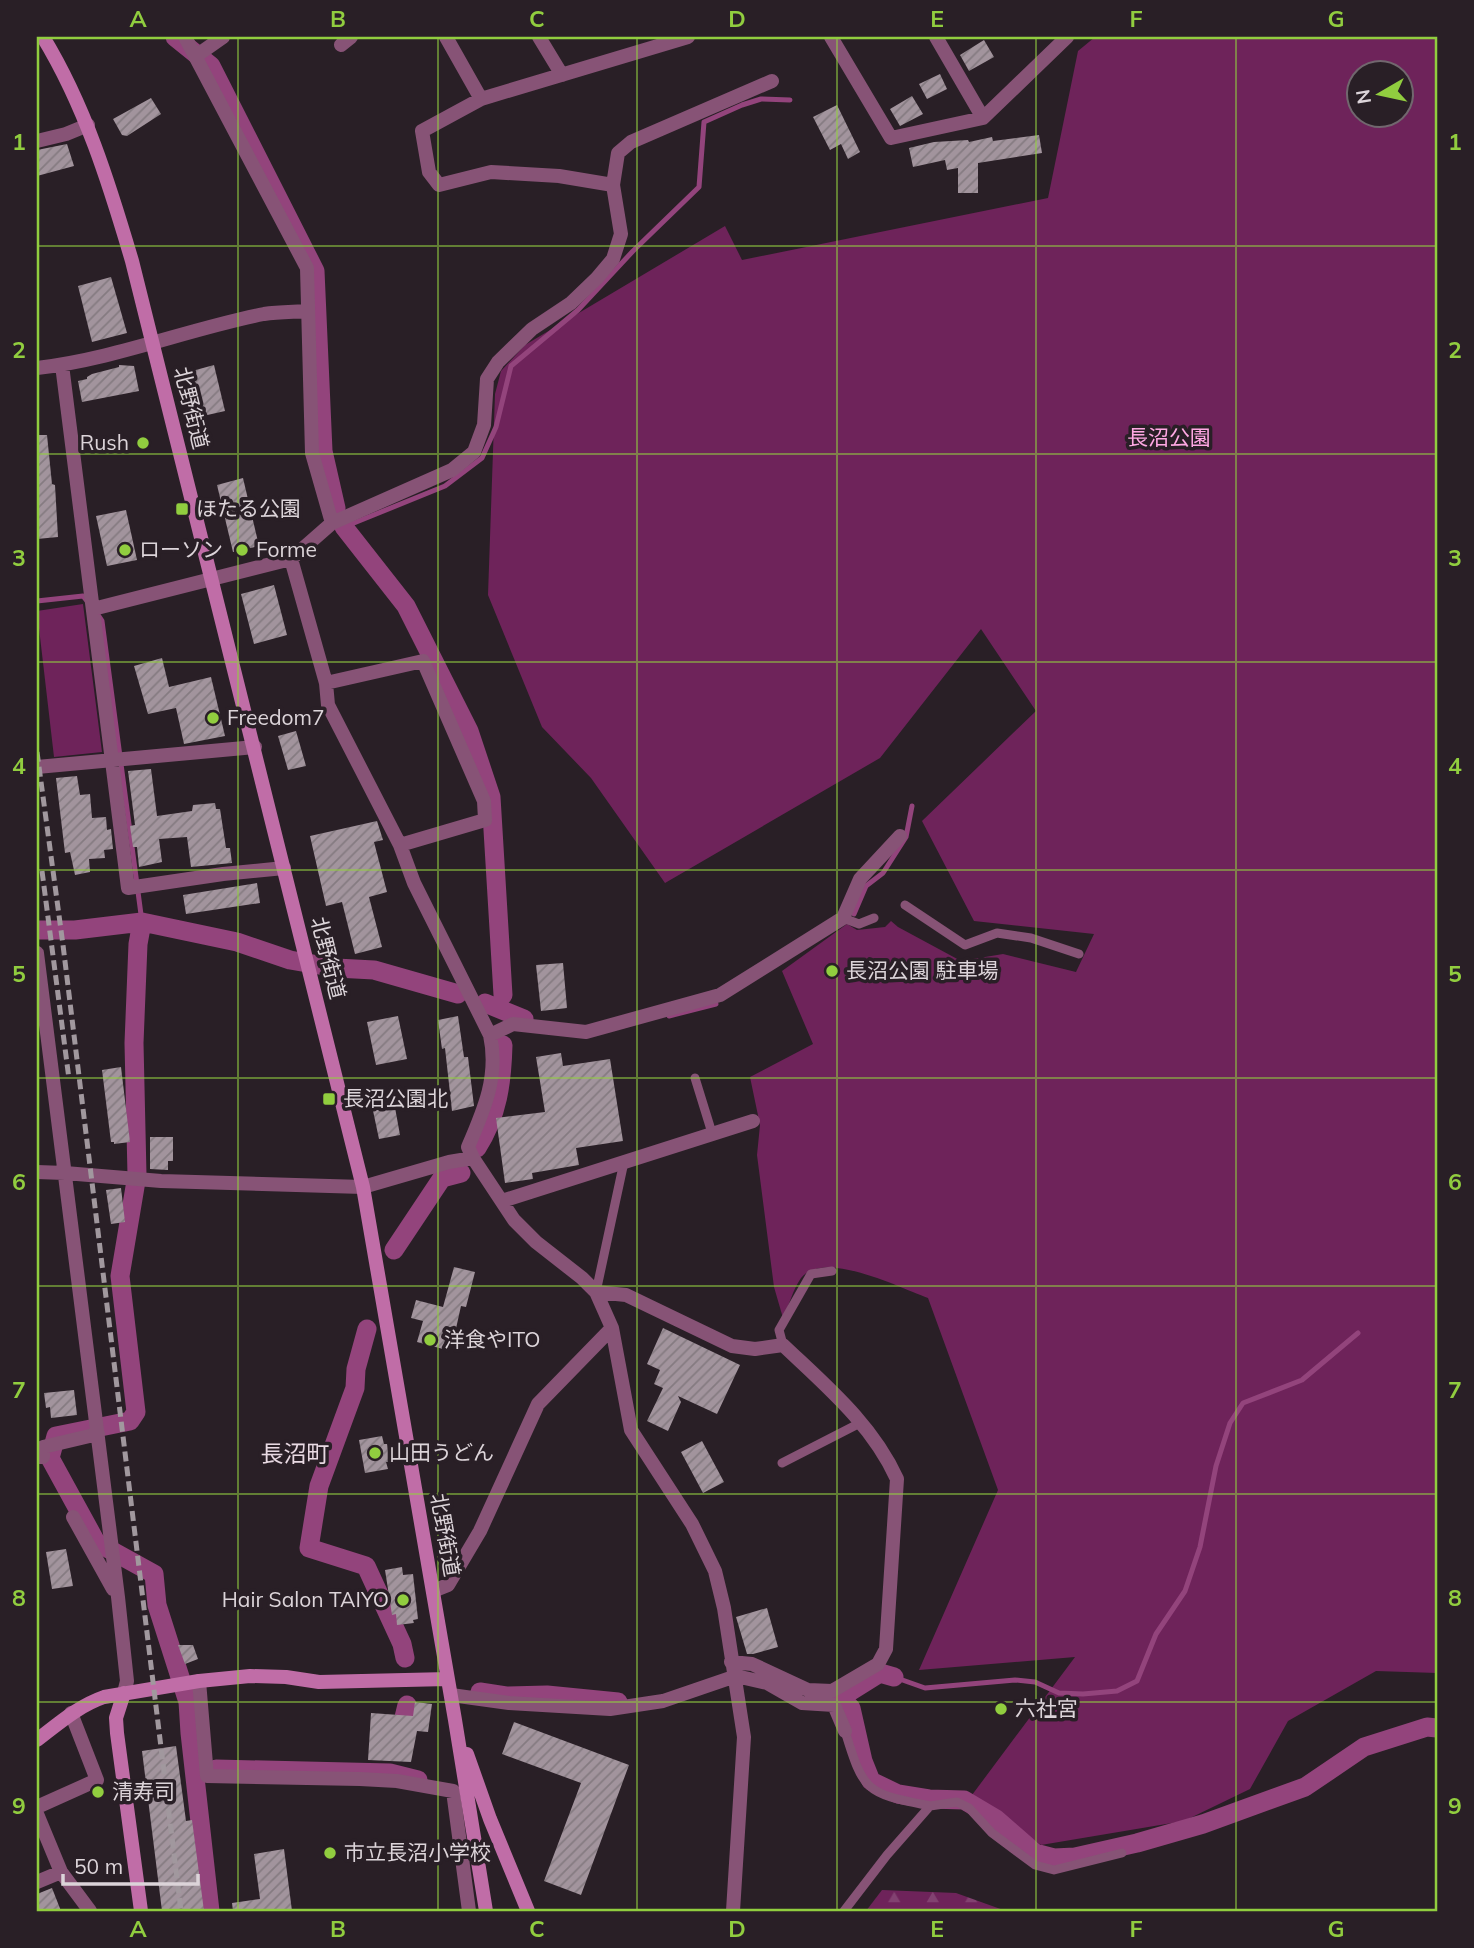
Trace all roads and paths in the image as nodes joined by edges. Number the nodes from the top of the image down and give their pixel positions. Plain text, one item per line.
1 (43, 37) edge
2 (185, 37) edge
3 (223, 37) edge
4 (446, 37) edge
5 (539, 37) edge
6 (632, 37) edge
7 (688, 37) edge
8 (831, 37) edge
9 (936, 37) edge
10 (1067, 37) edge
11 (1052, 42) edge
12 (641, 51) junction
13 (196, 56) junction
14 (562, 75) junction
15 (772, 81) dead end
16 (481, 99) junction
17 (983, 118) junction
18 (88, 125) junction
19 (37, 141) edge
20 (613, 185) junction
21 (308, 311) junction
22 (154, 343) junction
23 (62, 365) junction
24 (37, 368) edge
25 (332, 523) junction
26 (290, 559) junction
27 (211, 580) junction
28 (93, 609) junction
29 (327, 683) junction
30 (255, 747) junction
31 (113, 760) junction
32 (37, 767) edge
33 (901, 836) dead end
34 (400, 845) junction
35 (285, 868) junction
36 (905, 905) dead end
37 (843, 918) junction
38 (874, 918) dead end
39 (37, 953) edge
40 (1079, 954) dead end
41 (490, 1035) junction
42 (695, 1078) dead end
43 (753, 1121) dead end
44 (712, 1133) junction
45 (473, 1158) junction
46 (624, 1162) junction
47 (37, 1172) edge
48 (65, 1172) junction
49 (363, 1187) junction
50 (502, 1201) junction
51 (832, 1271) dead end
52 (596, 1292) junction
53 (612, 1328) junction
54 (783, 1345) junction
55 (862, 1422) junction
56 (98, 1434) junction
57 (37, 1457) edge
58 (782, 1463) dead end
59 (73, 1517) dead end
60 (433, 1591) junction
61 (118, 1597) junction
62 (734, 1669) junction
63 (448, 1679) junction
64 (199, 1681) junction
65 (124, 1693) junction
66 (451, 1695) junction
67 (71, 1713) junction
68 (455, 1720) junction
69 (845, 1731) joint
70 (37, 1740) edge
71 (930, 1806) junction
72 (37, 1807) edge
73 (37, 1814) edge
74 (1122, 1853) dead end
75 (61, 1871) junction
76 (37, 1882) edge
77 (90, 1911) edge
78 (141, 1911) edge
79 (469, 1911) edge
80 (486, 1911) edge
81 (528, 1911) edge
82 (733, 1911) edge
83 (844, 1911) edge

1 - 18 main road, 北野街道
2 - 13 street
3 - 13 street
4 - 16 street
5 - 14 street
6 - 12 street
7 - 12 street
8 - 17 street
9 - 17 street
10 - 11 street
11 - 17 street
12 - 14 street
13 - 21 street
14 - 16 street
15 - 20 street
16 - 20 street
18 - 19 street
18 - 22 main road, 北野街道
20 - 25 street
21 - 22 street
21 - 25 street
22 - 23 street
22 - 27 main road, 北野街道
23 - 24 street
23 - 28 street
25 - 26 street
26 - 27 street
26 - 29 street
27 - 28 street
27 - 30 main road, 北野街道
28 - 31 street
29 - 34 street
29 - 34 street
30 - 31 street
30 - 35 main road, 北野街道
31 - 32 street
31 - 35 street
33 - 37 street
34 - 41 street
35 - 49 main road, 北野街道
36 - 40 lane
37 - 38 lane
37 - 41 street
39 - 48 street
41 - 45 street
42 - 44 lane
43 - 44 street
44 - 46 street
45 - 49 street
45 - 50 street
46 - 50 street
46 - 52 lane
47 - 48 street
48 - 49 street
48 - 56 street
49 - 60 main road, 北野街道
50 - 52 street
51 - 54 lane
52 - 53 street
52 - 54 street
53 - 60 street
53 - 62 street
54 - 55 street
55 - 58 lane
55 - 62 street
56 - 57 street
56 - 61 street
59 - 61 street
60 - 63 main road, 北野街道
61 - 65 street
62 - 66 street
62 - 69 street
62 - 82 street
63 - 64 main road
63 - 66 main road, 北野街道
64 - 65 main road
64 - 79 street
65 - 67 main road
65 - 78 main road
66 - 68 main road, 北野街道
67 - 70 main road
67 - 72 street
68 - 80 main road, 北野街道
68 - 81 main road
69 - 71 lane
71 - 74 lane
71 - 83 lane
73 - 75 street
75 - 76 street
75 - 77 street

